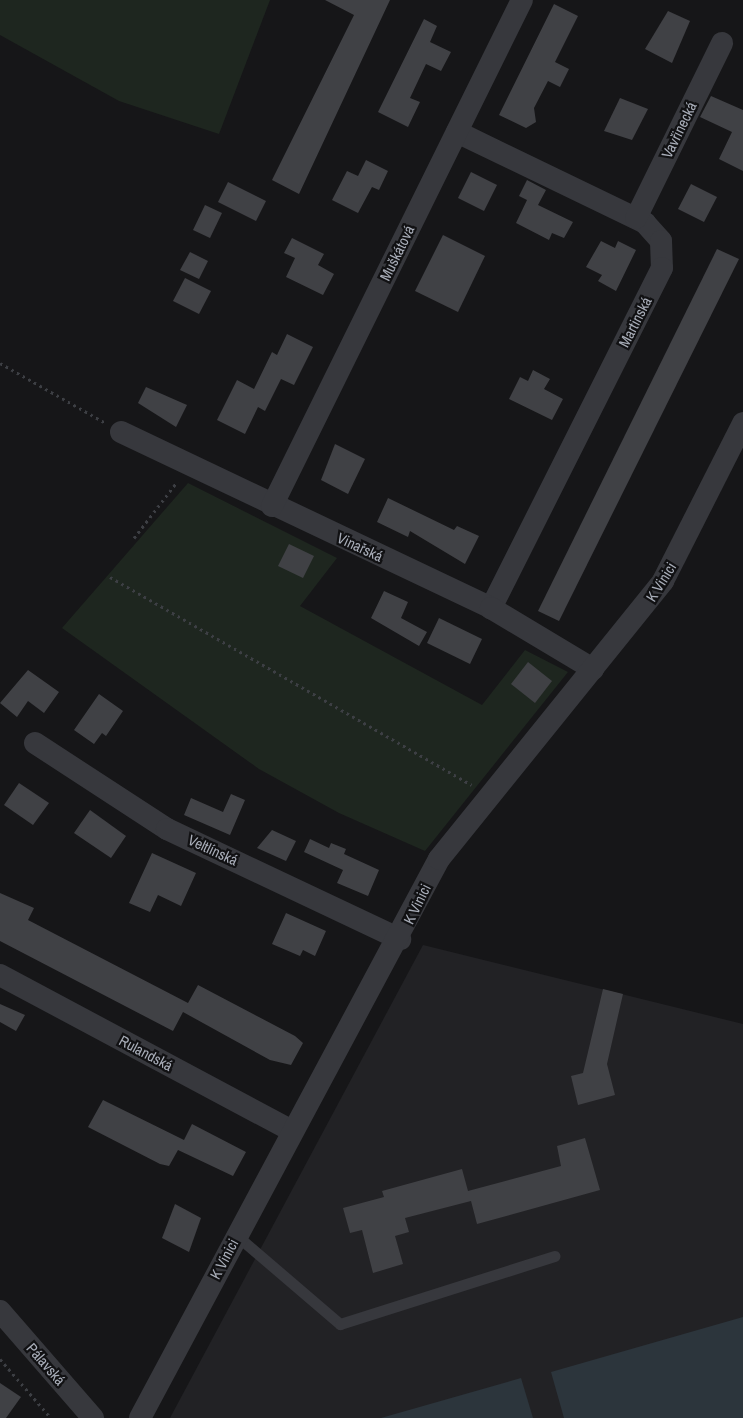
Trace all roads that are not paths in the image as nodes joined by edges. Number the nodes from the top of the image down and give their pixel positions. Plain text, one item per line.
1 (522, 0) edge
2 (722, 42) dead end
3 (457, 132) junction
4 (636, 218) junction
5 (743, 422) edge
6 (121, 432) road end
7 (272, 506) junction
8 (491, 608) junction
9 (594, 669) junction
10 (35, 743) dead end
11 (400, 939) junction
12 (0, 976) edge
13 (292, 1131) junction
14 (236, 1235) junction
15 (554, 1256) dead end
16 (0, 1311) edge
17 (93, 1418) edge
18 (140, 1418) edge

1 - 3 street, Muškátová
2 - 4 street, Vavřinecká
3 - 4 street, Martinská
3 - 7 street, Muškátová
4 - 8 street, Martinská
5 - 9 street, K Vinici
6 - 7 street, Vinařská
7 - 8 street, Vinařská
8 - 9 street, Vinařská
9 - 11 street, K Vinici
10 - 11 street, Veltlínská
11 - 13 street, K Vinici
12 - 13 street, Rulandská
13 - 14 street, K Vinici
14 - 15 lane
14 - 18 street, K Vinici
16 - 17 street, Pálavská

